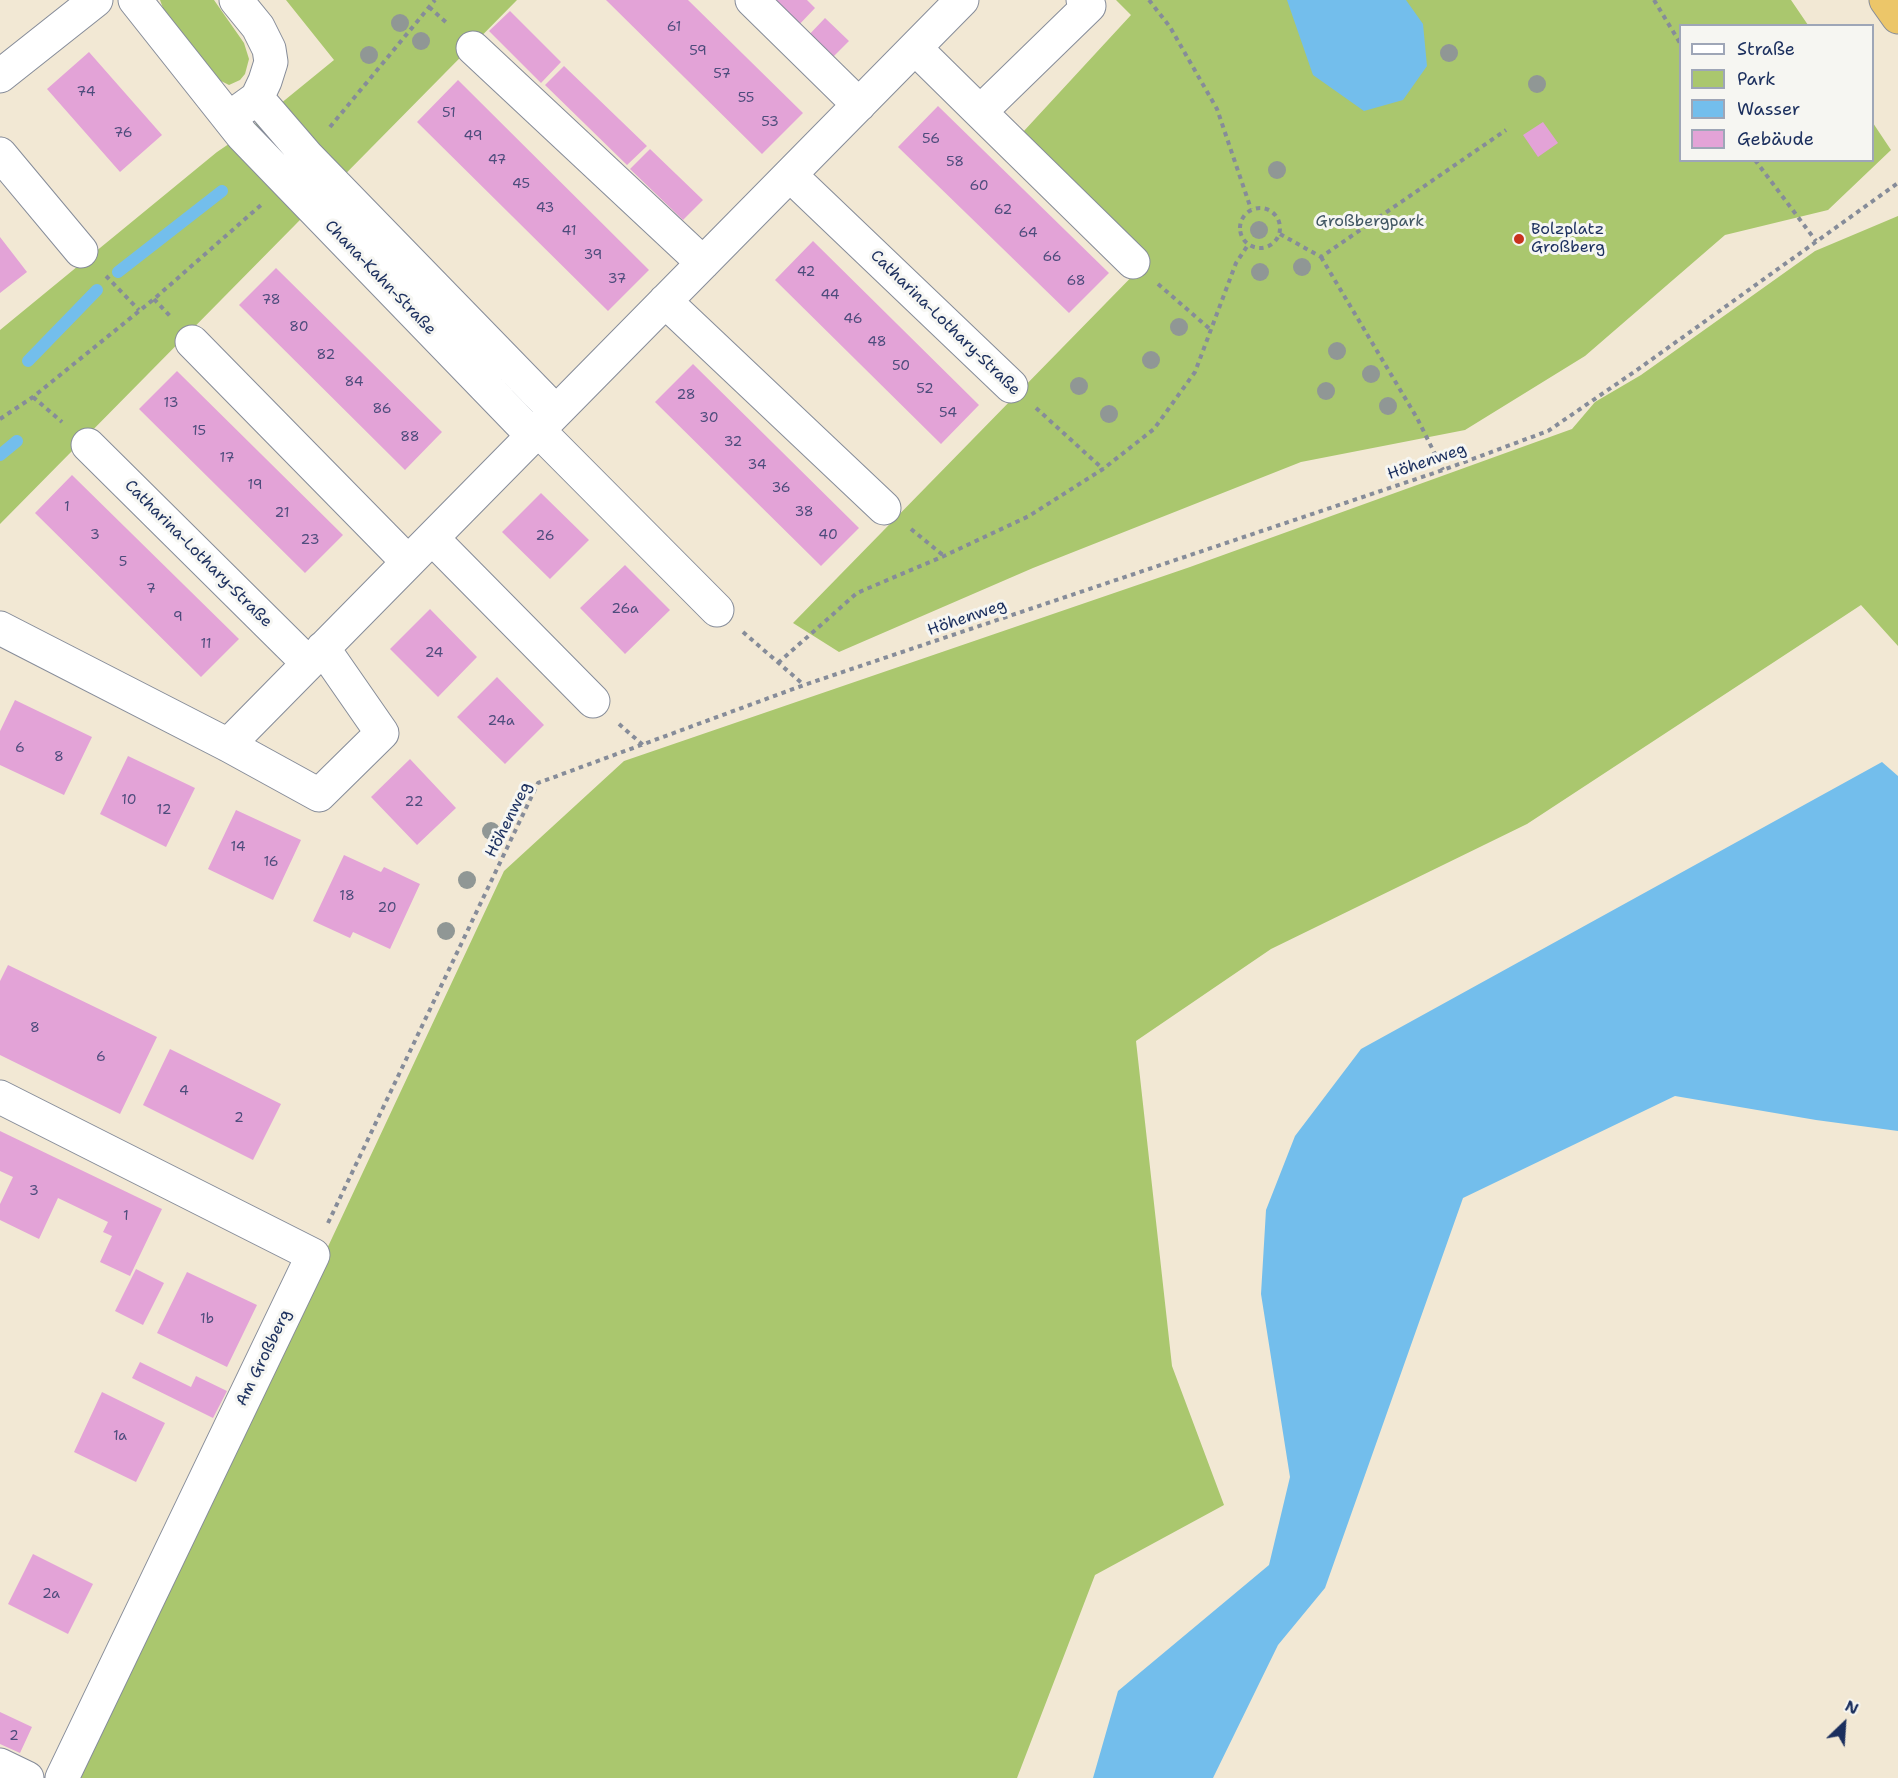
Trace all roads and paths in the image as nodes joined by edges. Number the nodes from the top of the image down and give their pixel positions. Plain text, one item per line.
1 (96, 0) edge
2 (135, 0) edge
3 (236, 0) edge
4 (435, 0) edge
5 (752, 0) edge
6 (962, 0) edge
7 (1083, 0) edge
8 (1149, 0) edge
9 (1654, 0) edge
10 (1886, 0) edge
11 (1898, 18) edge
12 (1679, 41) edge
13 (473, 48) dead end
14 (915, 48) junction
15 (0, 76) edge
16 (257, 98) junction
17 (859, 105) junction
18 (980, 112) junction
19 (229, 119) junction
20 (1506, 130) dead end
21 (0, 154) edge
22 (308, 156) junction
23 (1757, 162) edge
24 (790, 175) junction
25 (285, 181) junction
26 (1898, 183) edge
27 (1251, 208) junction
28 (1280, 234) junction
29 (1816, 241) junction
30 (1248, 245) junction
31 (81, 250) joint
32 (1321, 257) junction
33 (1133, 262) joint
34 (703, 263) junction
35 (665, 302) junction
36 (139, 310) junction
37 (1211, 330) junction
38 (192, 342) dead end
39 (1011, 386) joint
40 (0, 419) edge
41 (542, 426) junction
42 (88, 445) dead end
43 (1103, 469) junction
44 (1443, 470) junction
45 (884, 508) joint
46 (432, 538) junction
47 (944, 556) junction
48 (408, 562) junction
49 (717, 610) joint
50 (0, 628) edge
51 (316, 656) junction
52 (778, 663) junction
53 (804, 685) junction
54 (593, 701) dead end
55 (228, 745) junction
56 (0, 1097) edge
57 (324, 1232) dead end
58 (0, 1765) edge
59 (27, 1778) edge
60 (62, 1778) edge

1 - 15 street
2 - 19 street, Chana-Kahn-Straße
3 - 16 street
4 - 22 path
5 - 17 street
6 - 14 street
7 - 18 street
8 - 27 path
9 - 12 path
10 - 11 highway
13 - 34 street
14 - 17 street
14 - 18 street
16 - 19 street
16 - 22 street, Chana-Kahn-Straße
17 - 24 street
18 - 33 street
19 - 25 street, Chana-Kahn-Straße
20 - 32 path
21 - 31 street
22 - 41 street, Chana-Kahn-Straße
23 - 29 path
24 - 34 street
24 - 39 street, Catharina-Lothary-Straße
25 - 36 path
25 - 41 street, Chana-Kahn-Straße
26 - 29 path, Höhenweg
27 - 28 path
27 - 30 path
28 - 30 path
28 - 32 path
29 - 44 path, Höhenweg
30 - 37 path
31 - 36 path
32 - 44 path
33 - 37 path
34 - 35 street
35 - 41 street
35 - 45 street
36 - 40 path
37 - 43 path
38 - 48 street
39 - 43 path, Catharina-Lothary-Straße
41 - 46 street
41 - 49 street
42 - 51 street, Catharina-Lothary-Straße
43 - 47 path
44 - 53 path, Höhenweg
45 - 47 path
46 - 48 street
46 - 54 street
47 - 52 path
48 - 51 street
49 - 52 path
50 - 55 street, Catharina-Lothary-Straße
51 - 55 street
51 - 55 street, Catharina-Lothary-Straße
52 - 53 path
53 - 57 path, Höhenweg
56 - 60 street, Am Großberg
58 - 59 street

